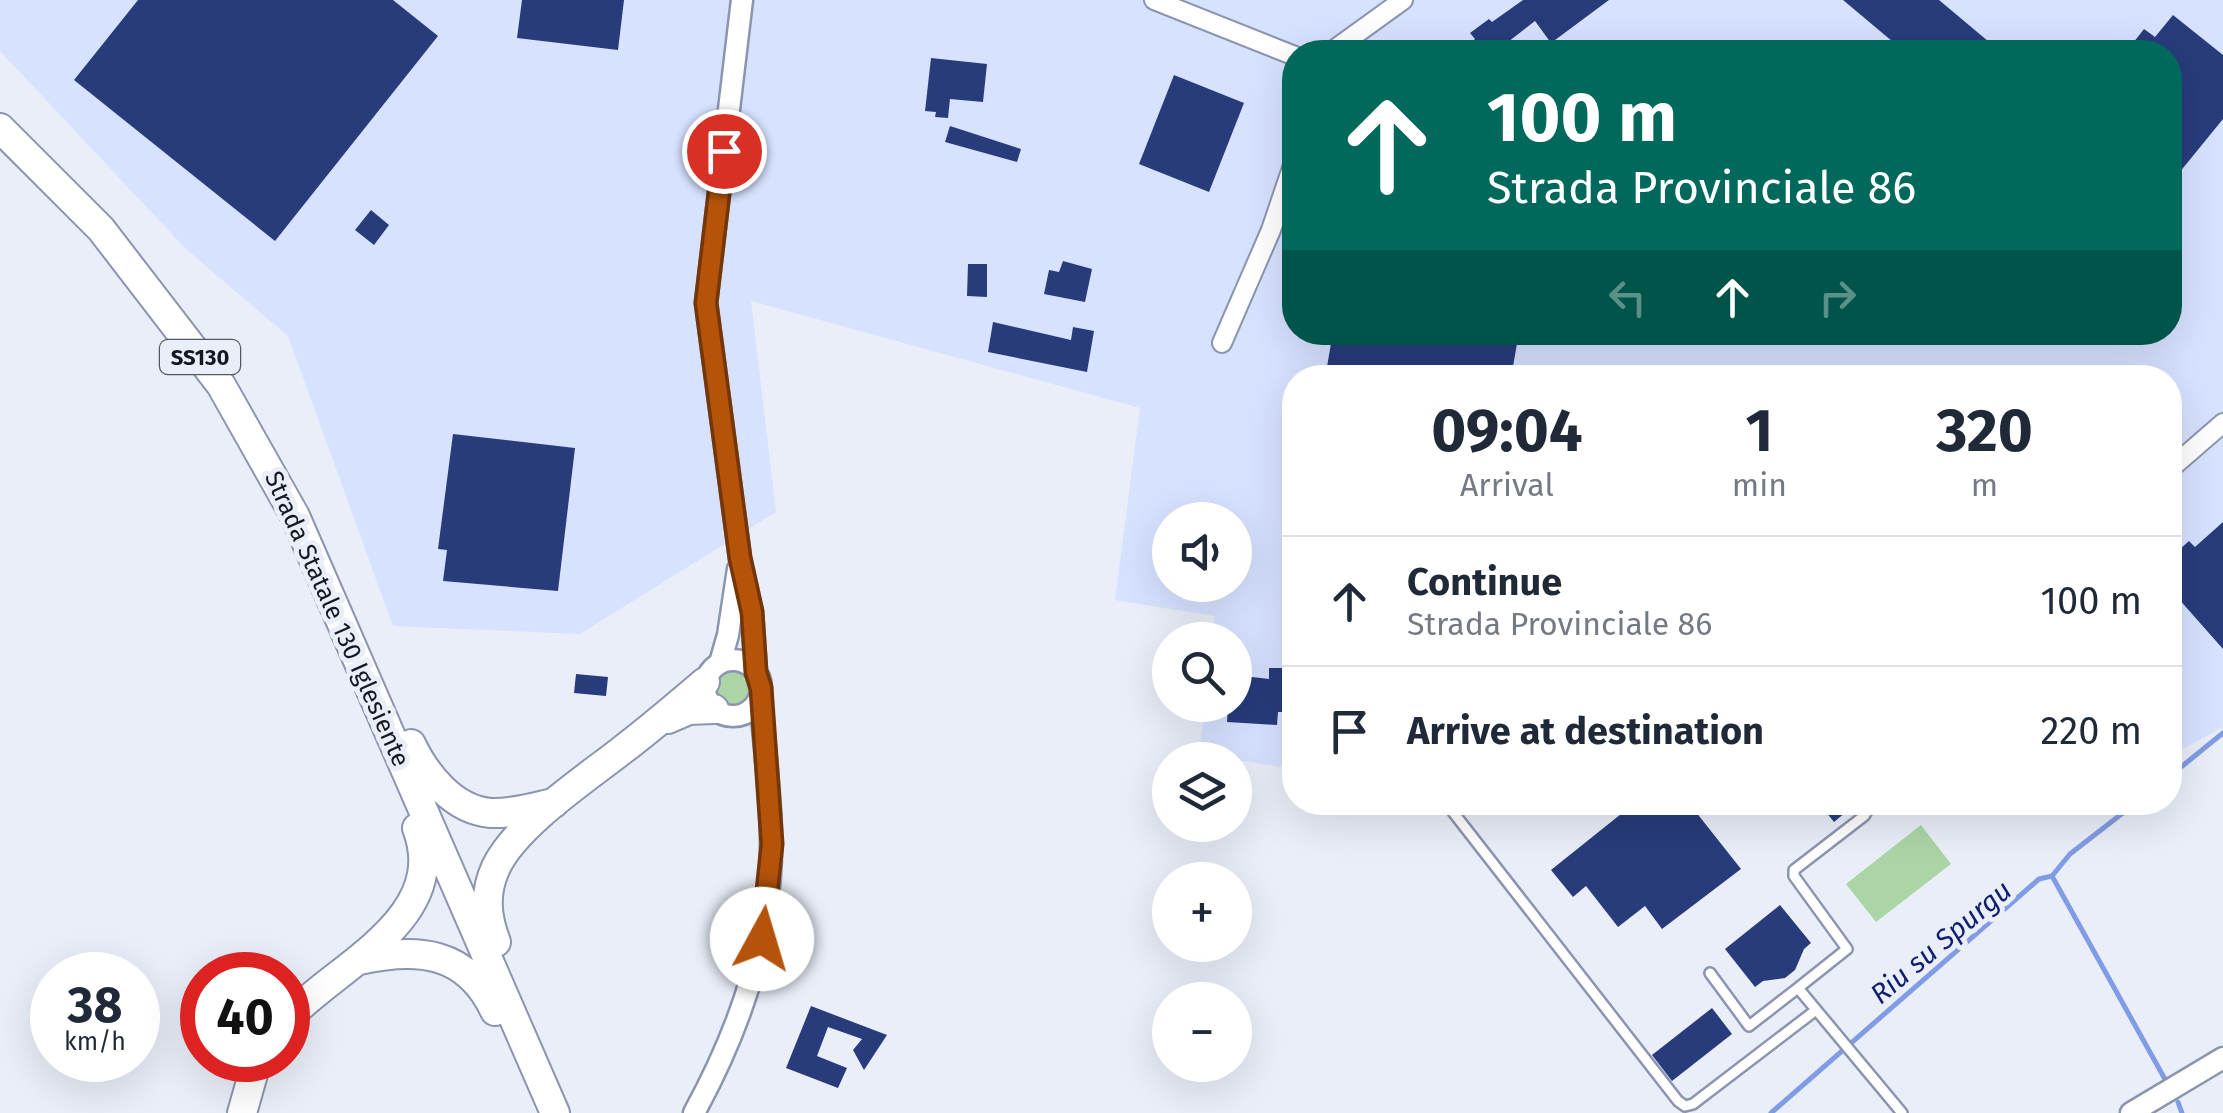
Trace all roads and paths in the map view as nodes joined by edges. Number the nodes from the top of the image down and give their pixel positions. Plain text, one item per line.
1 (742, 0) edge
2 (1154, 0) edge
3 (1403, 0) edge
4 (1347, 40) edge
5 (1282, 51) edge
6 (0, 128) edge
7 (1282, 196) edge
8 (1222, 343) dead end
9 (2223, 423) edge
10 (2182, 459) edge
11 (740, 558) junction
12 (342, 626) junction
13 (756, 672) junction
14 (712, 673) junction
15 (760, 696) junction
16 (723, 713) junction
17 (658, 723) junction
18 (766, 771) junction
19 (554, 803) junction
20 (1455, 815) edge
21 (1865, 815) edge
22 (358, 960) junction
23 (1710, 974) dead end
24 (1798, 988) junction
25 (310, 1000) edge
26 (1816, 1010) junction
27 (2223, 1058) edge
28 (251, 1082) edge
29 (242, 1113) edge
30 (555, 1113) edge
31 (694, 1113) edge
32 (1902, 1113) edge
33 (2131, 1113) edge

1 - 11 street
2 - 5 street
3 - 4 street
6 - 12 highway, Strada Statale 130 Iglesiente / SS130
7 - 8 street
9 - 10 street
11 - 13 street
11 - 14 street
12 - 19 highway
12 - 22 highway
12 - 30 highway, Strada Statale 130 Iglesiente / SS130
13 - 14 street
13 - 15 street
14 - 16 street
14 - 17 highway
15 - 16 street
15 - 18 street
16 - 17 highway
16 - 18 street
17 - 19 highway
18 - 31 street
19 - 30 highway
20 - 26 lane
21 - 24 lane
22 - 25 highway
22 - 30 highway
23 - 24 lane
24 - 26 lane
26 - 32 lane
27 - 33 street
28 - 29 highway

